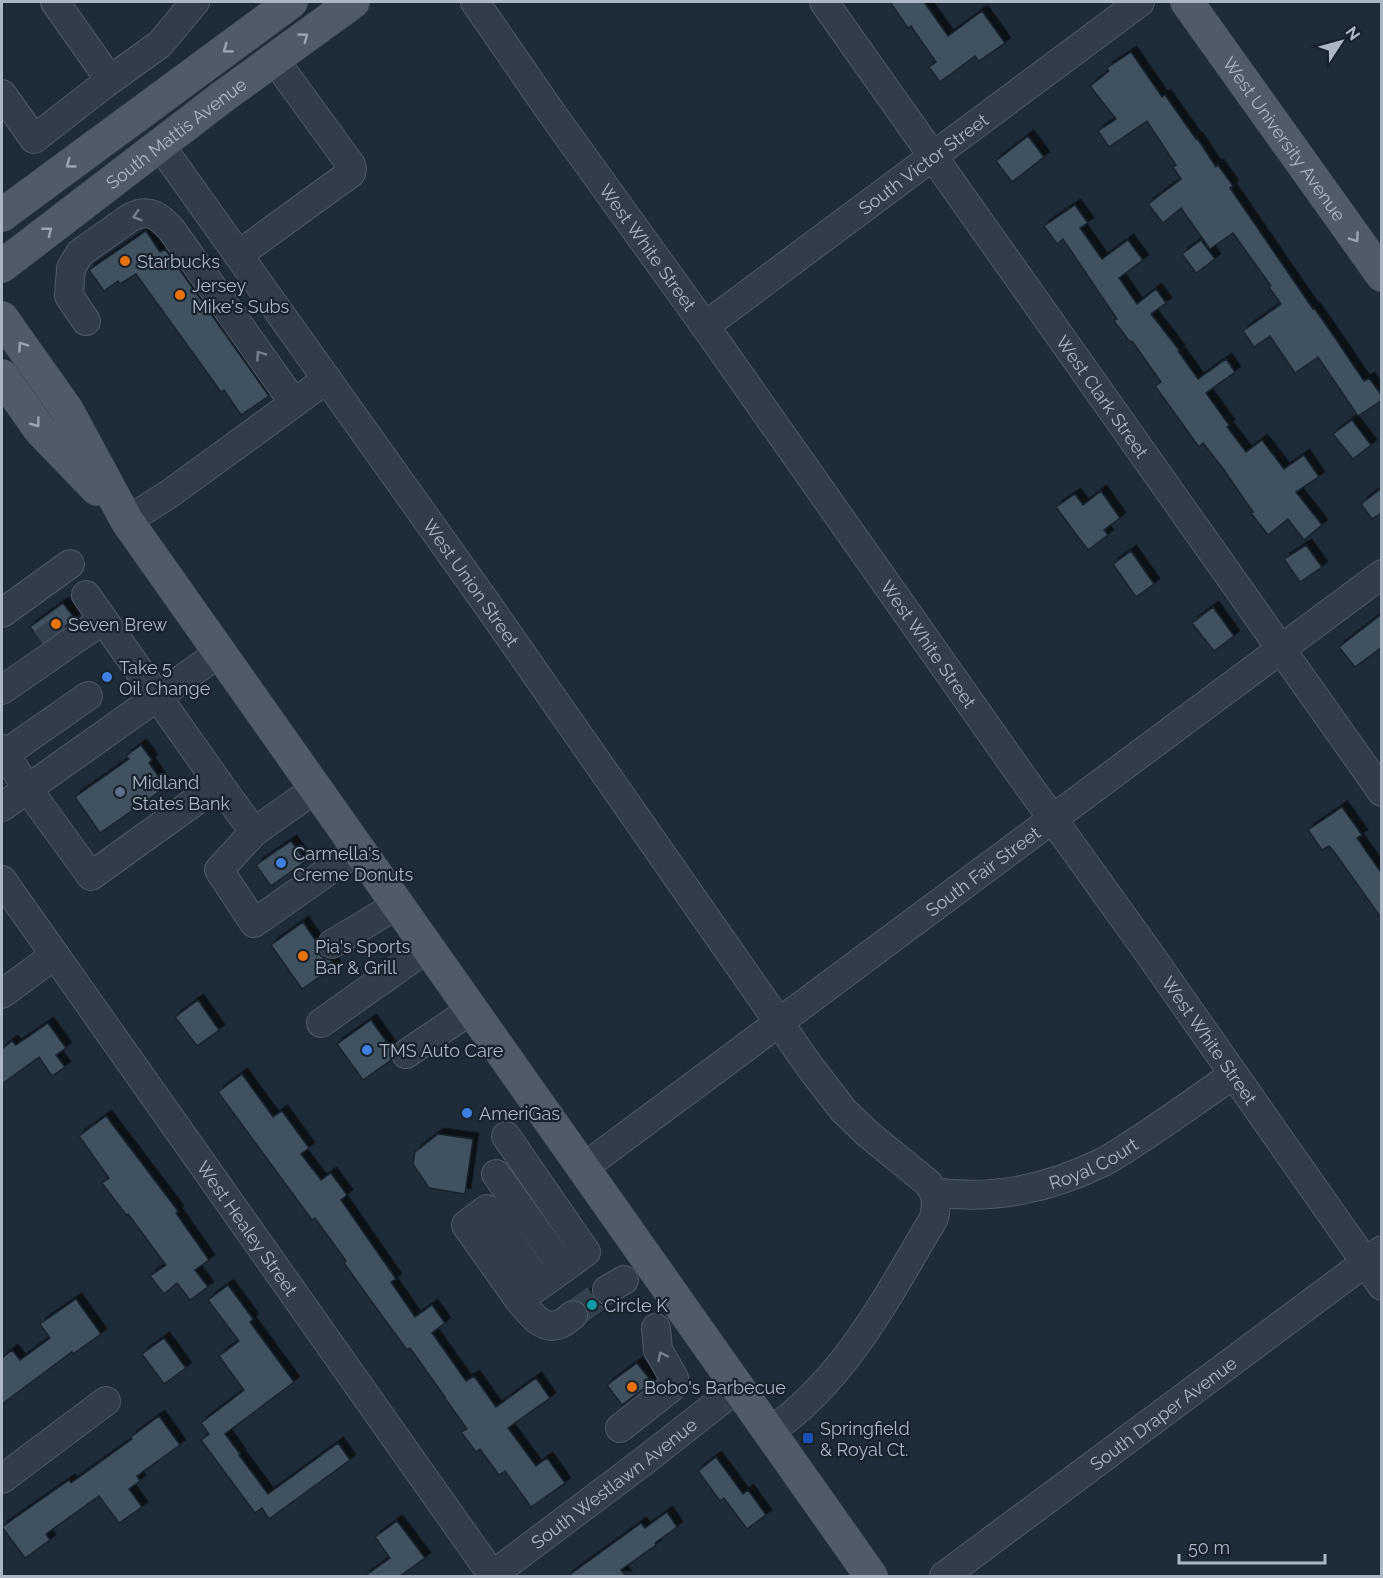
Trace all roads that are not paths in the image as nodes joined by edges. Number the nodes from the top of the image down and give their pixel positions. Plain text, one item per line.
1 (55, 2) edge
2 (195, 2) edge
3 (291, 2) edge
4 (353, 2) edge
5 (475, 2) edge
6 (824, 2) edge
7 (1140, 2) edge
8 (1187, 2) edge
9 (274, 59) junction
10 (110, 80) junction
11 (2, 94) edge
12 (160, 145) junction
13 (933, 156) junction
14 (2, 215) edge
15 (238, 255) junction
16 (2, 266) edge
17 (1382, 275) edge
18 (2, 318) edge
19 (86, 321) dead end
20 (705, 326) junction
21 (2, 376) edge
22 (327, 379) junction
23 (294, 403) junction
24 (127, 521) junction
25 (70, 564) dead end
26 (1382, 574) edge
27 (2, 613) edge
28 (42, 643) tunnel mouth
29 (1280, 649) junction
30 (219, 653) junction
31 (2, 672) edge
32 (2, 690) edge
33 (88, 696) dead end
34 (158, 697) junction
35 (3, 751) edge
36 (219, 784) junction
37 (27, 788) junction
38 (315, 789) junction
39 (1382, 792) edge
40 (2, 807) edge
41 (1052, 819) junction
42 (254, 832) junction
43 (358, 850) junction
44 (2, 880) edge
45 (397, 905) junction
46 (332, 944) dead end
47 (428, 948) junction
48 (55, 955) junction
49 (2, 994) edge
50 (471, 1010) junction
51 (779, 1022) junction
52 (321, 1023) dead end
53 (406, 1054) dead end
54 (1233, 1074) junction
55 (506, 1136) dead end
56 (583, 1168) junction
57 (496, 1174) dead end
58 (934, 1192) junction
59 (1373, 1256) edge
60 (563, 1268) junction
61 (1382, 1286) edge
62 (573, 1315) tunnel mouth
63 (656, 1328) dead end
64 (737, 1388) junction
65 (106, 1401) dead end
66 (620, 1428) dead end
67 (769, 1432) junction
68 (2, 1479) edge
69 (492, 1576) edge
70 (871, 1576) edge
71 (944, 1576) edge

1 - 10 street
2 - 10 street
3 -> 14 main road, South Mattis Avenue
9 -> 4 main road, South Mattis Avenue
5 - 20 street, West White Street
6 - 13 street, West Clark Street
7 - 13 street, South Victor Street
8 -> 17 main road, West University Avenue
9 - 12 main road, South Mattis Avenue
9 - 15 street
10 - 11 street
12 - 15 street, West Union Street
16 -> 12 main road, South Mattis Avenue
13 - 20 street, South Victor Street
13 - 29 street, West Clark Street
15 - 22 street, West Union Street
24 -> 18 main road
23 -> 19 street
20 - 41 street, West White Street
21 -> 24 main road
22 - 23 street
22 - 51 street, West Union Street
23 - 24 street
24 - 30 main road
25 - 27 street
26 - 29 street, South Fair Street
28 - 31 street
29 - 39 street, West Clark Street
29 - 41 street, South Fair Street
30 - 34 street
30 - 38 main road
32 - 34 street
33 - 35 street
34 - 36 street
34 - 37 street
35 - 37 street
36 - 37 street
36 - 42 street
37 - 40 street
38 - 42 street
38 - 43 main road
41 - 51 street, South Fair Street
41 - 54 street, West White Street
42 - 43 street
43 - 45 main road
44 - 48 street, West Healey Street
45 - 46 street
45 - 47 main road
47 - 50 main road
47 - 52 street
48 - 49 street
48 - 69 street, West Healey Street
50 - 53 street
50 - 56 main road
51 - 56 street, South Fair Street
51 - 58 street
54 - 58 street, Royal Court
54 - 59 street, West White Street
55 - 60 street
56 - 64 main road
57 - 60 street
58 - 67 street
59 - 61 street, West White Street
59 - 71 street, South Draper Avenue
60 - 62 street
66 -> 63 street
64 - 67 main road
64 - 69 street, South Westlawn Avenue
65 - 68 street
67 - 70 main road

